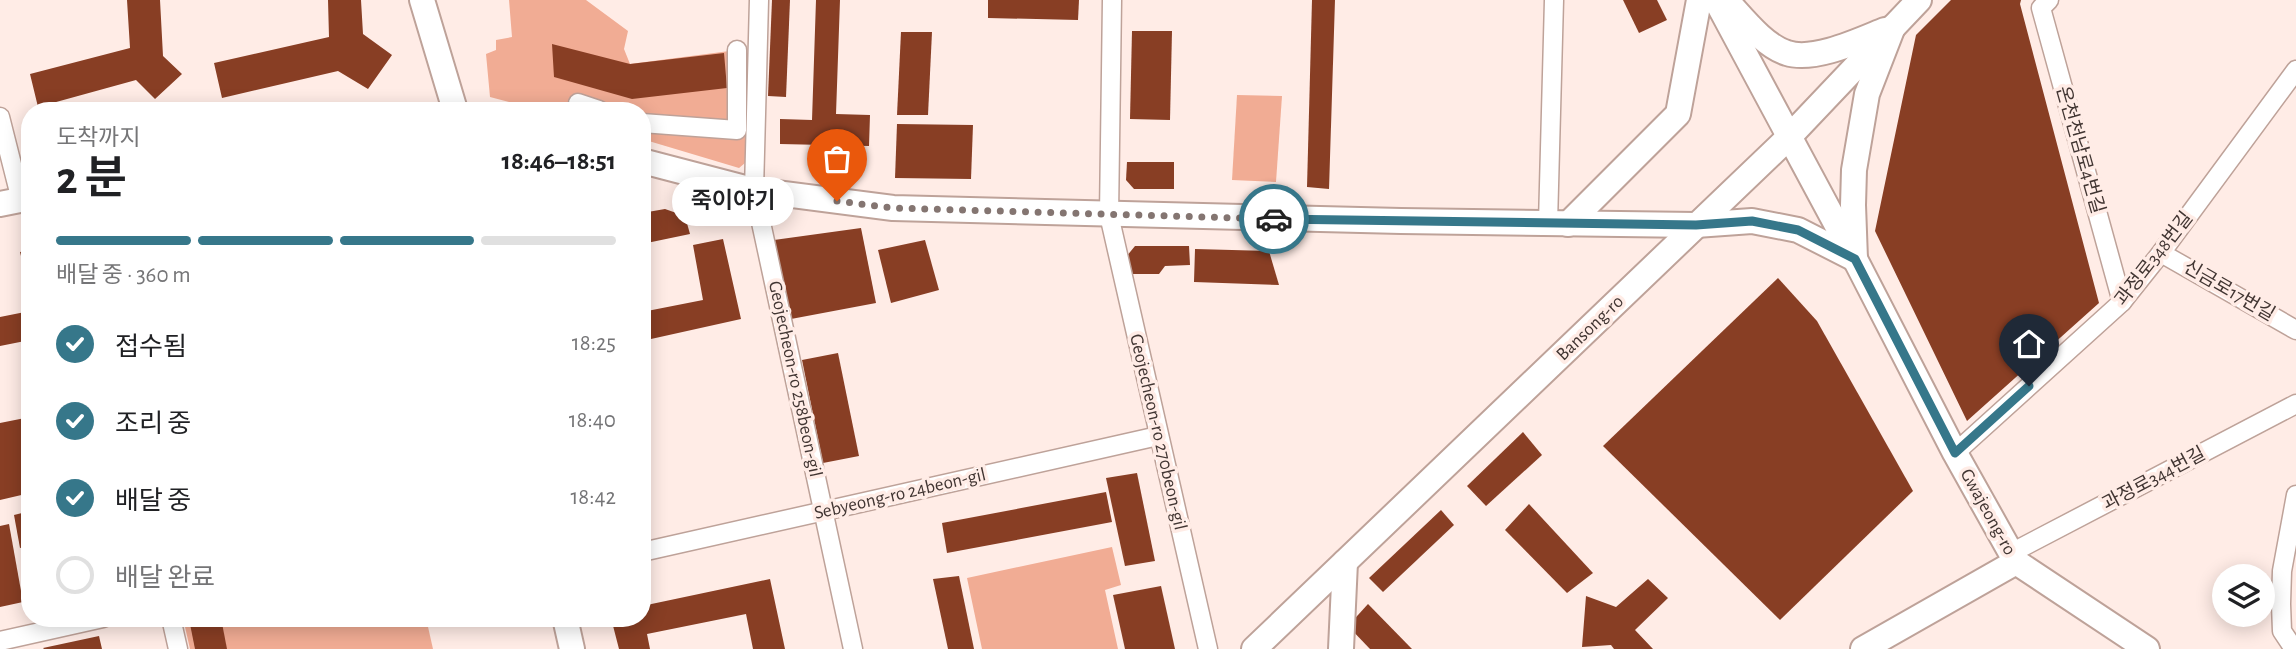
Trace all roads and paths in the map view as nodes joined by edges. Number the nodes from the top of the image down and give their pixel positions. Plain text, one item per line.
1 (422, 0) edge
2 (759, 0) edge
3 (1112, 0) edge
4 (1554, 0) edge
5 (1699, 0) edge
6 (1716, 0) edge
7 (1726, 0) edge
8 (1919, 0) edge
9 (2049, 0) edge
10 (1893, 27) junction
11 (737, 50) dead end
12 (2296, 71) edge
13 (453, 102) edge
14 (0, 117) edge
15 (651, 124) edge
16 (1789, 137) junction
17 (651, 163) edge
18 (754, 190) junction
19 (17, 201) edge
20 (1109, 215) junction
21 (1558, 223) junction
22 (1696, 225) junction
23 (2161, 253) junction
24 (1855, 259) junction
25 (2122, 302) junction
26 (2296, 330) edge
27 (2296, 404) edge
28 (1158, 436) junction
29 (1955, 453) junction
30 (2296, 495) edge
31 (823, 511) junction
32 (651, 550) edge
33 (2013, 557) junction
34 (1345, 562) junction
35 (2289, 571) edge
36 (63, 627) edge
37 (174, 627) edge
38 (567, 627) edge
39 (0, 641) edge
40 (178, 649) edge
41 (572, 649) edge
42 (853, 649) edge
43 (1208, 649) edge
44 (1254, 649) edge
45 (1341, 649) edge
46 (1863, 649) edge
47 (2147, 649) edge
48 (2294, 649) edge

1 - 13 main road
2 - 18 street, Geojecheon-ro 258beon-gil
3 - 20 street, Geojecheon-ro 270beon-gil
4 - 21 street
5 - 21 main road
6 - 16 main road, Gwajeong-ro
7 - 10 main road
8 - 10 main road, Bansong-ro
9 - 25 street, 온천천남로4번길
10 - 16 main road, Bansong-ro
10 - 24 main road
11 - 15 street
12 - 23 street, 과정로348번길
14 - 19 street
16 - 22 main road, Bansong-ro
16 - 24 main road, Gwajeong-ro
17 - 18 main road
18 - 20 main road
18 - 31 street, Geojecheon-ro 258beon-gil
20 - 21 main road
20 - 28 street, Geojecheon-ro 270beon-gil
21 - 22 main road
22 - 24 main road
22 - 34 main road, Bansong-ro
23 - 25 street, 과정로348번길
23 - 26 street, 신금로17번길
24 - 29 main road, Gwajeong-ro
25 - 29 street, 과정로348번길
27 - 33 street, 과정로344번길
28 - 31 street, Sebyeong-ro 24beon-gil
28 - 43 street, Geojecheon-ro 270beon-gil
29 - 33 main road, Gwajeong-ro
30 - 35 street
31 - 32 street, Sebyeong-ro 24beon-gil
31 - 42 street, Geojecheon-ro 258beon-gil
33 - 46 main road
33 - 47 main road, Gwajeong-ro
34 - 44 main road, Bansong-ro
34 - 45 main road
35 - 48 street
36 - 39 street
37 - 40 street
38 - 41 main road

